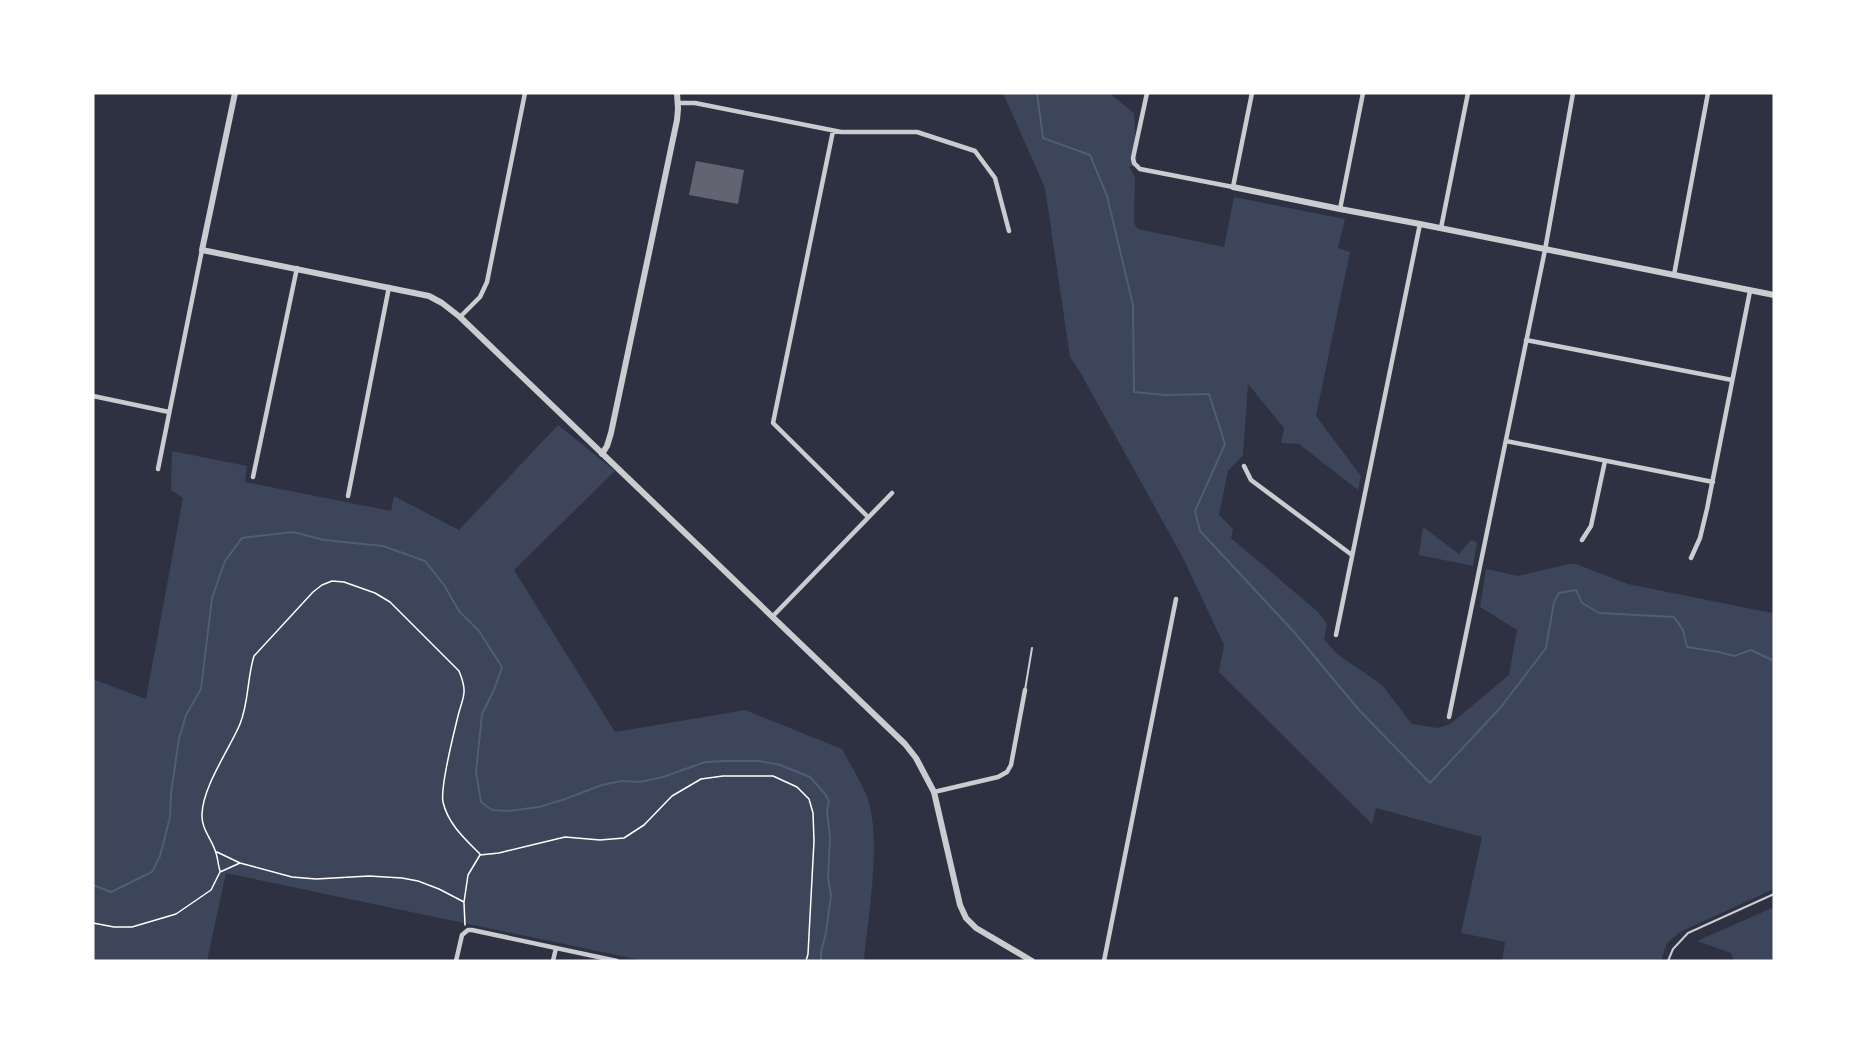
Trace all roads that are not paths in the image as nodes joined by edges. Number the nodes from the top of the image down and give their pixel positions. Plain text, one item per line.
1 (235, 93) edge
2 (525, 93) edge
3 (677, 93) edge
4 (1147, 93) edge
5 (1252, 93) edge
6 (1363, 93) edge
7 (1468, 93) edge
8 (1573, 93) edge
9 (1707, 93) edge
10 (678, 103) junction
11 (833, 131) junction
12 (1233, 186) junction
13 (1340, 209) junction
14 (1420, 224) junction
15 (1441, 228) junction
16 (1009, 231) dead end
17 (1545, 249) junction
18 (202, 250) junction
19 (297, 268) junction
20 (1674, 275) junction
21 (388, 287) junction
22 (1750, 291) junction
23 (1774, 295) edge
24 (460, 317) junction
25 (1526, 340) junction
26 (1732, 380) junction
27 (93, 396) edge
28 (169, 412) junction
29 (1506, 441) junction
30 (602, 454) junction
31 (1605, 461) junction
32 (1244, 466) dead end
33 (158, 469) dead end
34 (253, 477) dead end
35 (1713, 482) junction
36 (892, 493) dead end
37 (348, 496) dead end
38 (868, 517) junction
39 (1582, 540) dead end
40 (1352, 555) junction
41 (1691, 558) dead end
42 (1176, 599) dead end
43 (773, 616) junction
44 (1336, 635) dead end
45 (1032, 648) dead end
46 (1025, 690) joint
47 (1449, 717) dead end
48 (934, 792) junction
49 (1774, 894) edge
50 (556, 948) junction
51 (456, 961) edge
52 (553, 961) edge
53 (617, 961) edge
54 (1032, 961) edge
55 (1104, 961) edge
56 (1668, 961) edge

1 - 18 street
2 - 24 street
3 - 10 street
4 - 12 street
5 - 12 street
6 - 13 street
7 - 15 street
8 - 17 street
9 - 20 street
10 - 11 street
10 - 30 street
11 - 16 street
11 - 38 street
12 - 13 street
13 - 14 street
14 - 15 street
14 - 40 street
15 - 17 street
17 - 20 street
17 - 25 street
18 - 19 street
18 - 28 street
19 - 21 street
19 - 34 street
20 - 22 street
21 - 24 street
21 - 37 street
22 - 23 street
22 - 26 street
24 - 30 street
25 - 26 street
25 - 29 street
26 - 35 street
27 - 28 street
28 - 33 street
29 - 31 street
29 - 47 street
30 - 43 street
31 - 35 street
31 - 39 street
32 - 40 street
35 - 41 street
36 - 38 street
38 - 43 street
40 - 44 street
42 - 55 street
43 - 48 street
45 - 46 lane
46 - 48 street
48 - 54 street
49 - 56 lane
50 - 51 street
50 - 52 street
50 - 53 street

